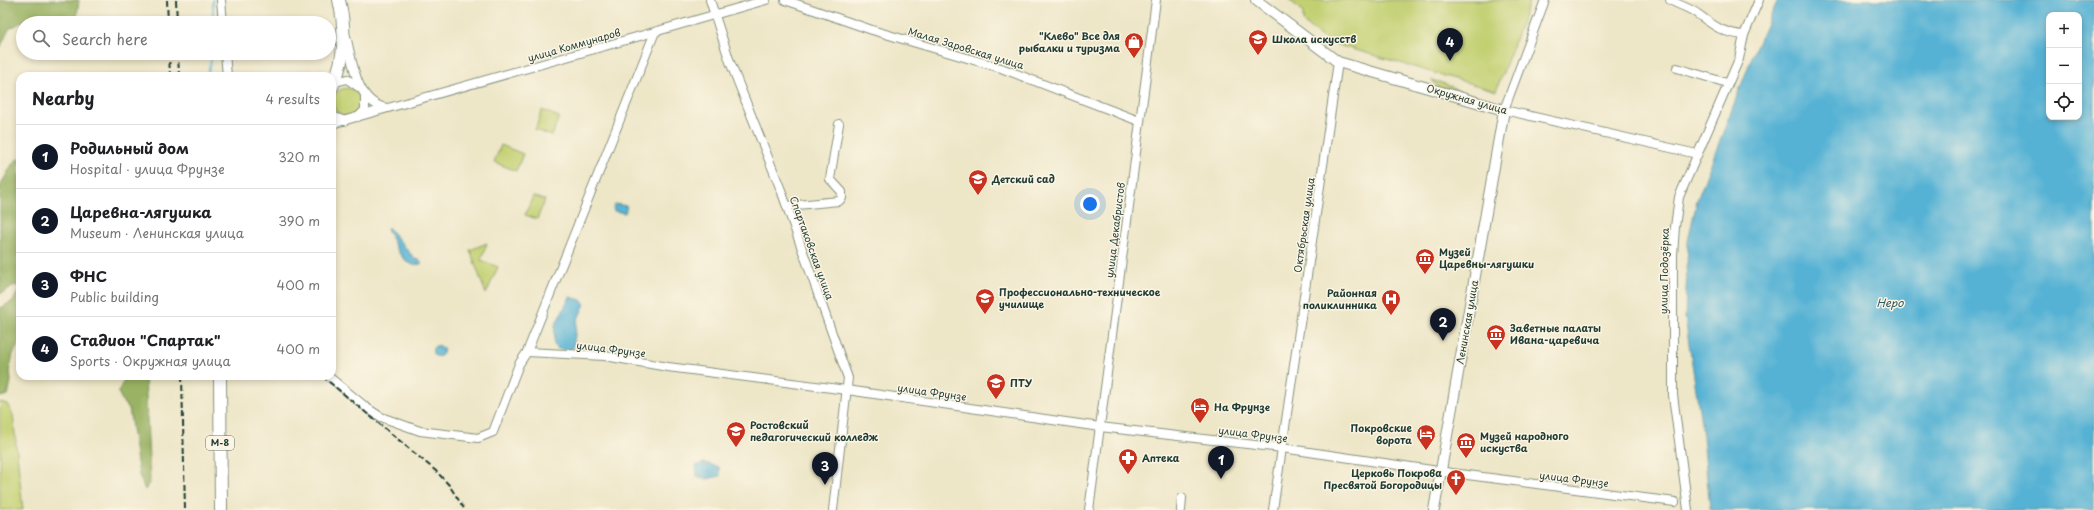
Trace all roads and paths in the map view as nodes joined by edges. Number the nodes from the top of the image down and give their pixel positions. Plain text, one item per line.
1 (221, 0) edge
2 (332, 0) edge
3 (339, 0) edge
4 (710, 0) edge
5 (766, 0) edge
6 (785, 0) edge
7 (1156, 0) edge
8 (1256, 0) edge
9 (1546, 0) edge
10 (1670, 0) edge
11 (1759, 0) edge
12 (716, 15) junction
13 (222, 16) edge
14 (335, 16) edge
15 (336, 25) edge
16 (344, 31) junction
17 (655, 32) junction
18 (1744, 35) junction
19 (336, 40) edge
20 (225, 60) edge
21 (334, 60) edge
22 (1338, 62) junction
23 (1677, 68) dead end
24 (226, 72) edge
25 (333, 72) edge
26 (336, 73) edge
27 (336, 81) edge
28 (1727, 83) junction
29 (362, 90) junction
30 (387, 108) junction
31 (1504, 110) junction
32 (336, 117) edge
33 (357, 118) junction
34 (346, 121) junction
35 (1139, 121) junction
36 (336, 123) edge
37 (839, 124) dead end
38 (1697, 154) junction
39 (787, 206) junction
40 (527, 352) junction
41 (220, 380) edge
42 (228, 380) edge
43 (333, 380) edge
44 (847, 390) junction
45 (1100, 427) junction
46 (1282, 448) junction
47 (1442, 471) junction
48 (1182, 498) dead end
49 (1675, 502) dead end
50 (221, 510) edge
51 (228, 510) edge
52 (833, 510) edge
53 (1089, 510) edge
54 (1181, 510) edge
55 (1273, 510) edge
56 (1434, 510) edge
57 (1688, 510) edge

1 - 13 street
2 - 14 highway
3 - 16 highway
4 - 12 street, Спартаковская улица
5 - 12 street, улица Коммунаров
6 - 35 street, Малая Заровская улица
7 - 35 street, улица Декабристов
8 - 22 main road, Окружная улица
9 - 31 street
10 - 18 street
11 - 18 street, улица Подозёрка
12 - 17 street, улица Коммунаров
12 - 39 street, Спартаковская улица
15 - 19 highway
16 - 26 highway
16 - 29 street
17 - 30 street, улица Коммунаров
17 - 40 street
18 - 28 street, улица Подозёрка
20 - 24 street
21 - 25 highway
22 - 31 main road, Окружная улица
22 - 46 street, Октябрьская улица
23 - 28 street
27 - 29 street
28 - 38 street, улица Подозёрка
29 - 30 street
29 - 33 street
30 - 33 street, улица Коммунаров
31 - 38 street, Окружная улица
31 - 47 main road, Ленинская улица
32 - 34 street
33 - 34 street, улица Коммунаров
34 - 36 street, улица Коммунаров
35 - 45 street, улица Декабристов
37 - 39 street
38 - 57 street, улица Подозёрка
39 - 44 street, Спартаковская улица
40 - 43 street
40 - 44 street, улица Фрунзе
41 - 50 highway, М-8
42 - 51 highway, М-8
44 - 45 street, улица Фрунзе
44 - 52 street, Спартаковская улица
45 - 46 street, улица Фрунзе
45 - 53 street, улица Декабристов
46 - 47 street, улица Фрунзе
46 - 55 street, Октябрьская улица
47 - 49 street, улица Фрунзе
47 - 56 main road, Ленинская улица
48 - 54 street

